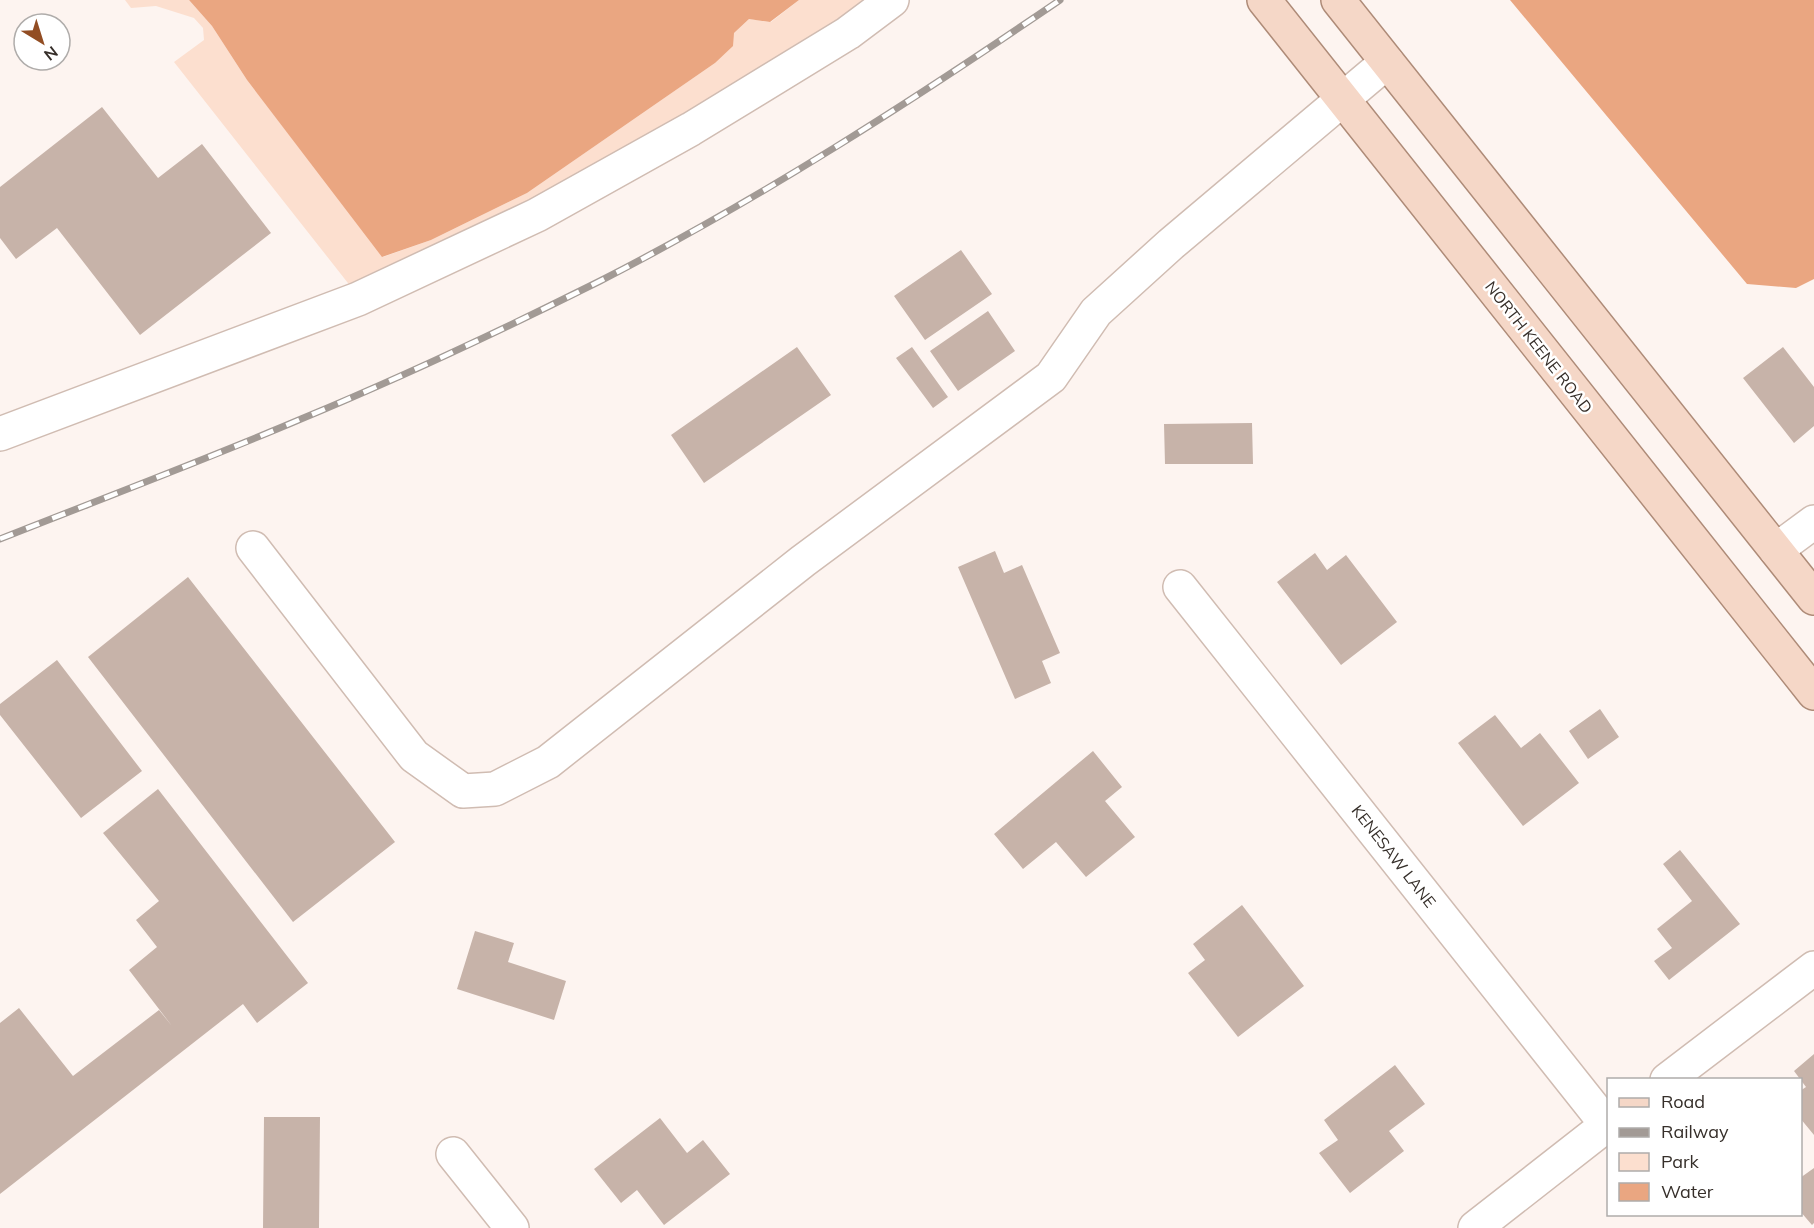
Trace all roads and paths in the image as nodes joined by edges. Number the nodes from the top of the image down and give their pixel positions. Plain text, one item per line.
1 (892, 0) edge
2 (1264, 0) edge
3 (1338, 0) edge
4 (1387, 62) junction
5 (1342, 98) junction
6 (0, 434) edge
7 (1814, 522) edge
8 (253, 548) dead end
9 (1776, 550) junction
10 (1180, 587) dead end
11 (1814, 598) edge
12 (1814, 693) edge
13 (1814, 968) edge
14 (1670, 1078) edge
15 (1607, 1124) edge
16 (1607, 1126) edge
17 (453, 1154) dead end
18 (512, 1228) edge
19 (1475, 1228) edge

1 - 6 street
2 - 5 main road, NORTH KEENE ROAD
3 - 4 main road
4 - 5 street
4 - 9 main road
5 - 8 street
5 - 12 main road, NORTH KEENE ROAD
7 - 9 street
9 - 11 main road
10 - 15 street, KENESAW LANE
13 - 14 street
16 - 19 street
17 - 18 street

